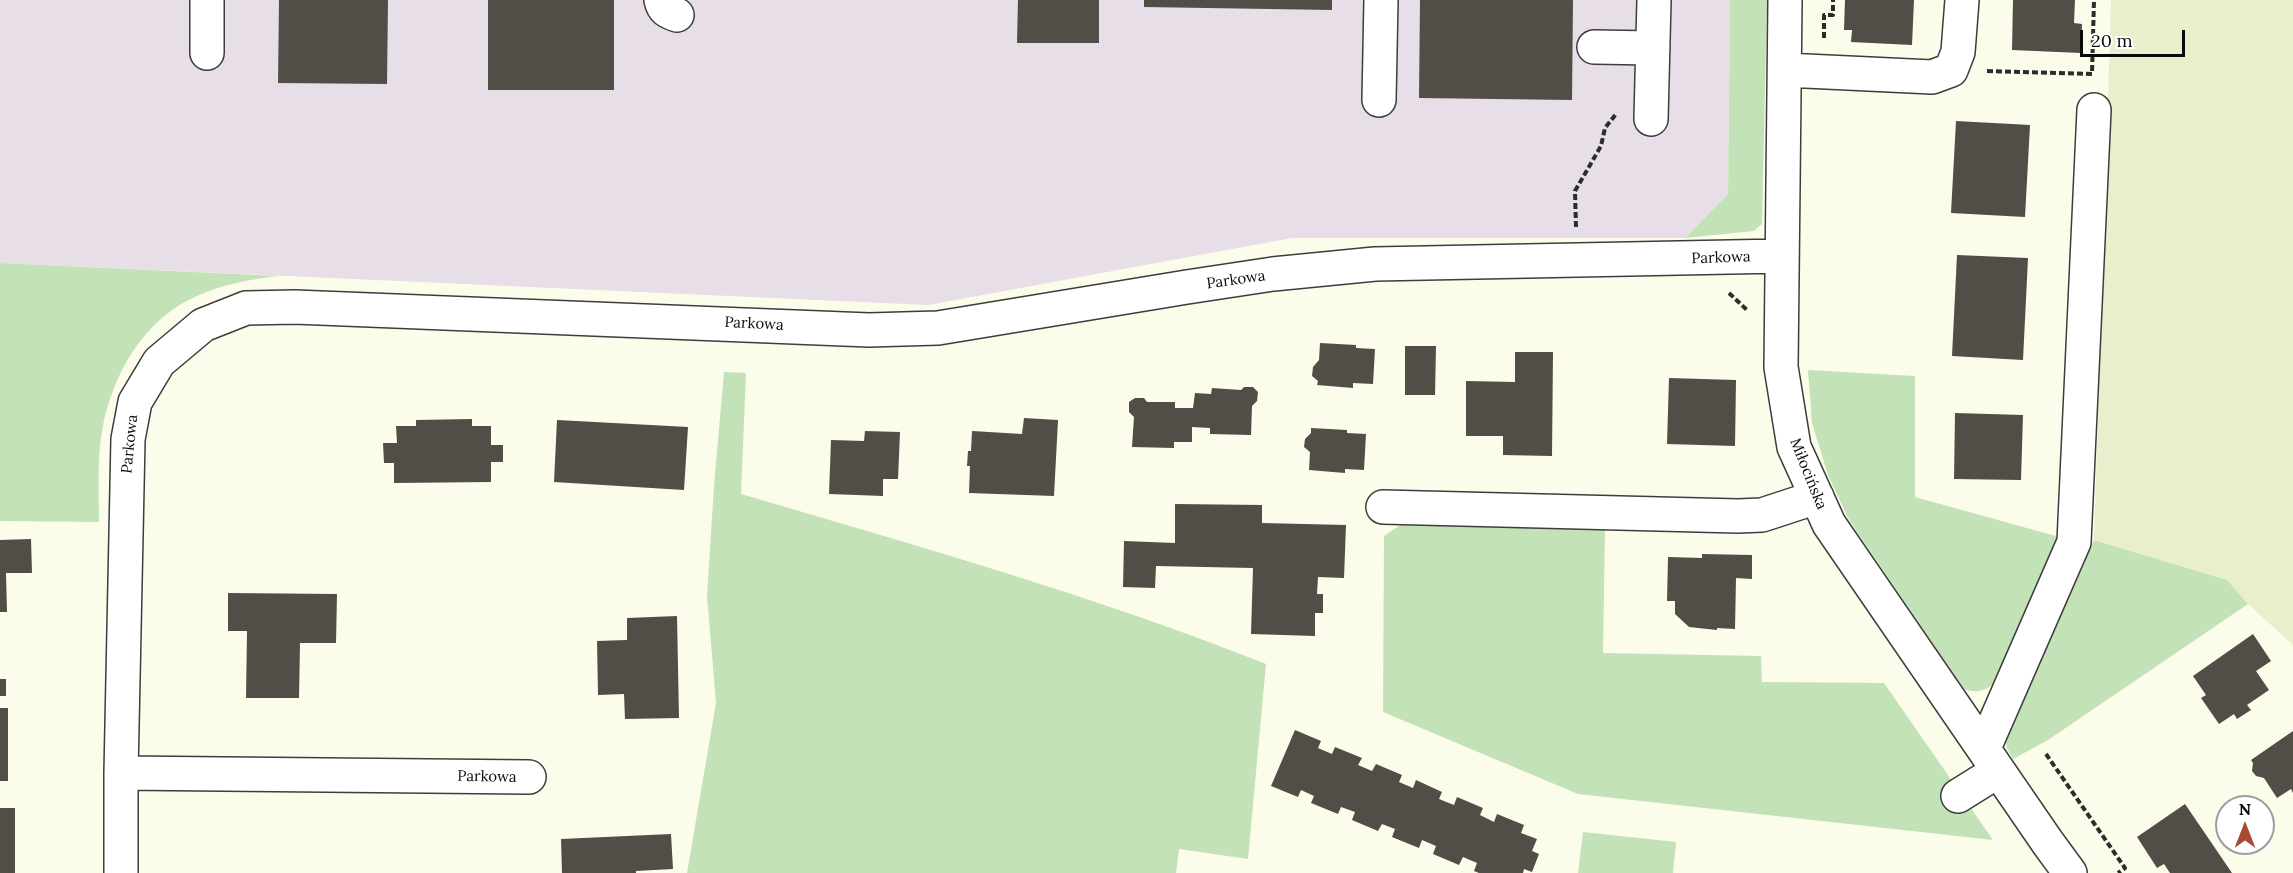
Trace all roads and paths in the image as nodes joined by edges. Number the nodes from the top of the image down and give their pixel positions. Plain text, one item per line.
1 (207, 0) edge
2 (1381, 0) edge
3 (1654, 0) edge
4 (1785, 0) edge
5 (1833, 0) edge
6 (1962, 0) edge
7 (2094, 0) edge
8 (1824, 43) dead end
9 (1594, 47) dead end
10 (1653, 48) junction
11 (207, 53) dead end
12 (1785, 70) junction
13 (1951, 70) junction
14 (1653, 85) junction
15 (1379, 100) dead end
16 (2094, 110) dead end
17 (1651, 119) dead end
18 (1781, 256) junction
19 (1588, 262) junction
20 (1722, 291) dead end
21 (1748, 313) dead end
22 (1817, 497) junction
23 (1383, 507) dead end
24 (2046, 754) dead end
25 (1991, 759) junction
26 (121, 774) junction
27 (529, 777) dead end
28 (1958, 796) dead end
29 (121, 873) edge
30 (2070, 873) edge
31 (2118, 873) edge

1 - 11 street
2 - 15 street
3 - 10 street
4 - 12 street, Miłocińska
5 - 8 path
6 - 13 street
7 - 13 path
9 - 10 street
10 - 14 street
12 - 13 street
12 - 18 street, Miłocińska
14 - 17 street
14 - 19 path
16 - 25 street
18 - 19 street, Parkowa
18 - 22 street, Miłocińska
19 - 26 street, Parkowa
20 - 21 path
22 - 23 street
22 - 25 street, Miłocińska
24 - 31 path
25 - 28 street
25 - 30 street, Miłocińska
26 - 27 street, Parkowa
26 - 29 street, Parkowa

